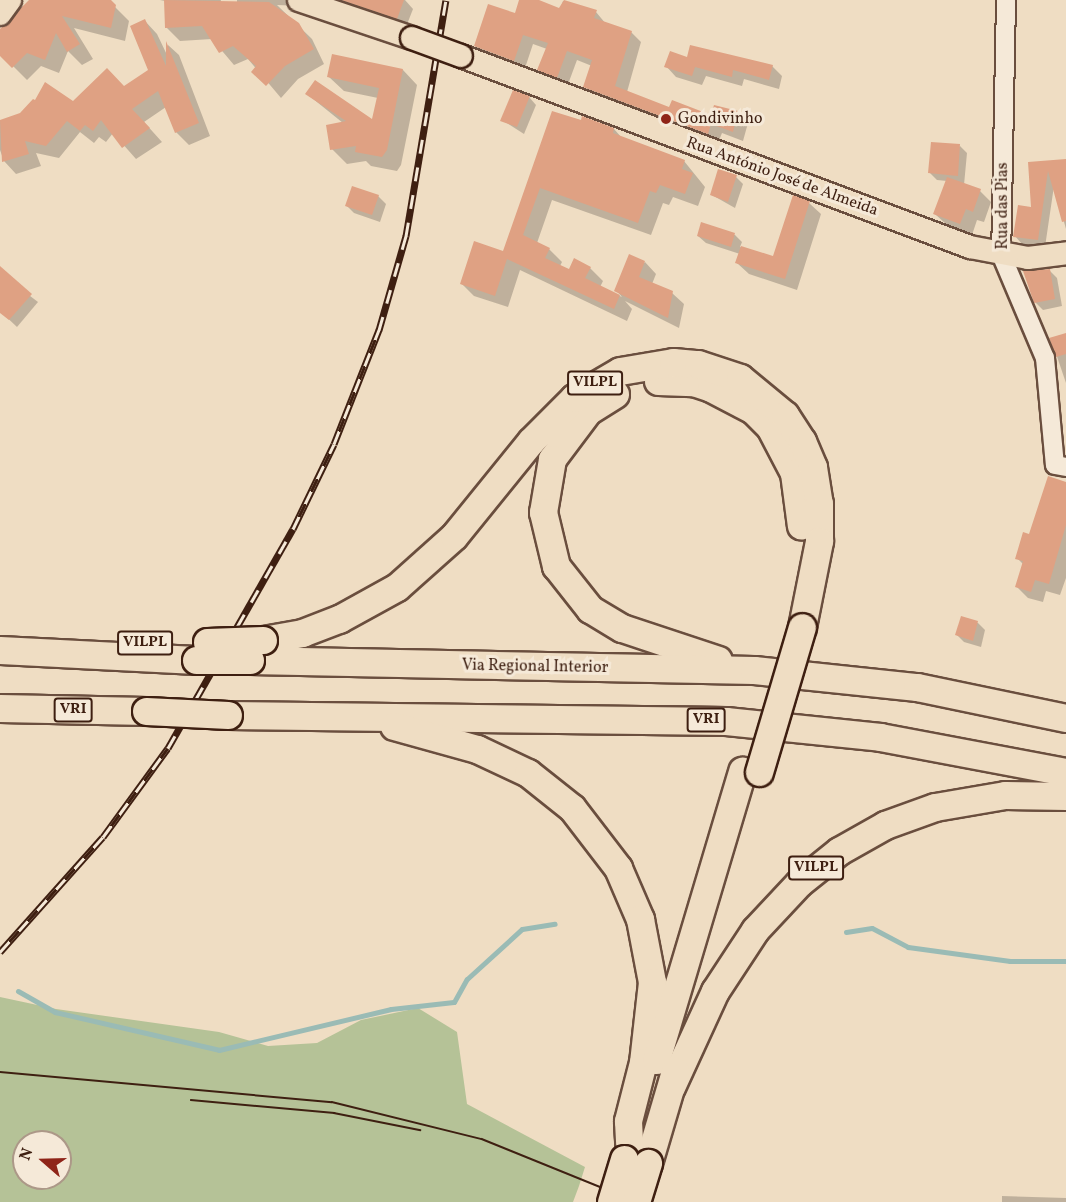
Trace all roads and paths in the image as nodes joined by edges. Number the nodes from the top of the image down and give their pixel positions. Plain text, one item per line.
1 (10, 0) edge
2 (1006, 0) edge
3 (311, 1) edge
4 (0, 14) edge
5 (1066, 253) edge
6 (1001, 254) junction
7 (1066, 467) edge
8 (793, 627) junction
9 (0, 650) edge
10 (256, 650) junction
11 (754, 670) junction
12 (0, 708) edge
13 (342, 717) junction
14 (1066, 718) edge
15 (750, 772) junction
16 (1066, 772) edge
17 (1066, 796) edge
18 (671, 1087) junction
19 (634, 1155) junction
20 (611, 1202) edge
21 (636, 1202) edge

1 - 4 main road
2 - 6 street, Rua das Pias
3 - 6 main road, Rua António José de Almeida, bridge
5 - 6 main road, Rua António José de Almeida
6 - 7 street, Rua das Pias
8 - 10 highway, VILPL
8 - 11 highway, VILPL
8 - 15 highway, VILPL
9 - 10 highway, Via Regional Interior, bridge
10 - 11 highway, Via Regional Interior
11 - 14 highway, Via Regional Interior
12 - 13 highway, VRI, bridge
13 - 16 highway, VRI
13 - 19 highway, VILPL
15 - 18 highway, VILPL
15 - 19 highway, VILPL
17 - 18 highway, VILPL
18 - 19 highway, VILPL
19 - 20 highway, VILPL, bridge
19 - 21 highway, VILPL, bridge

